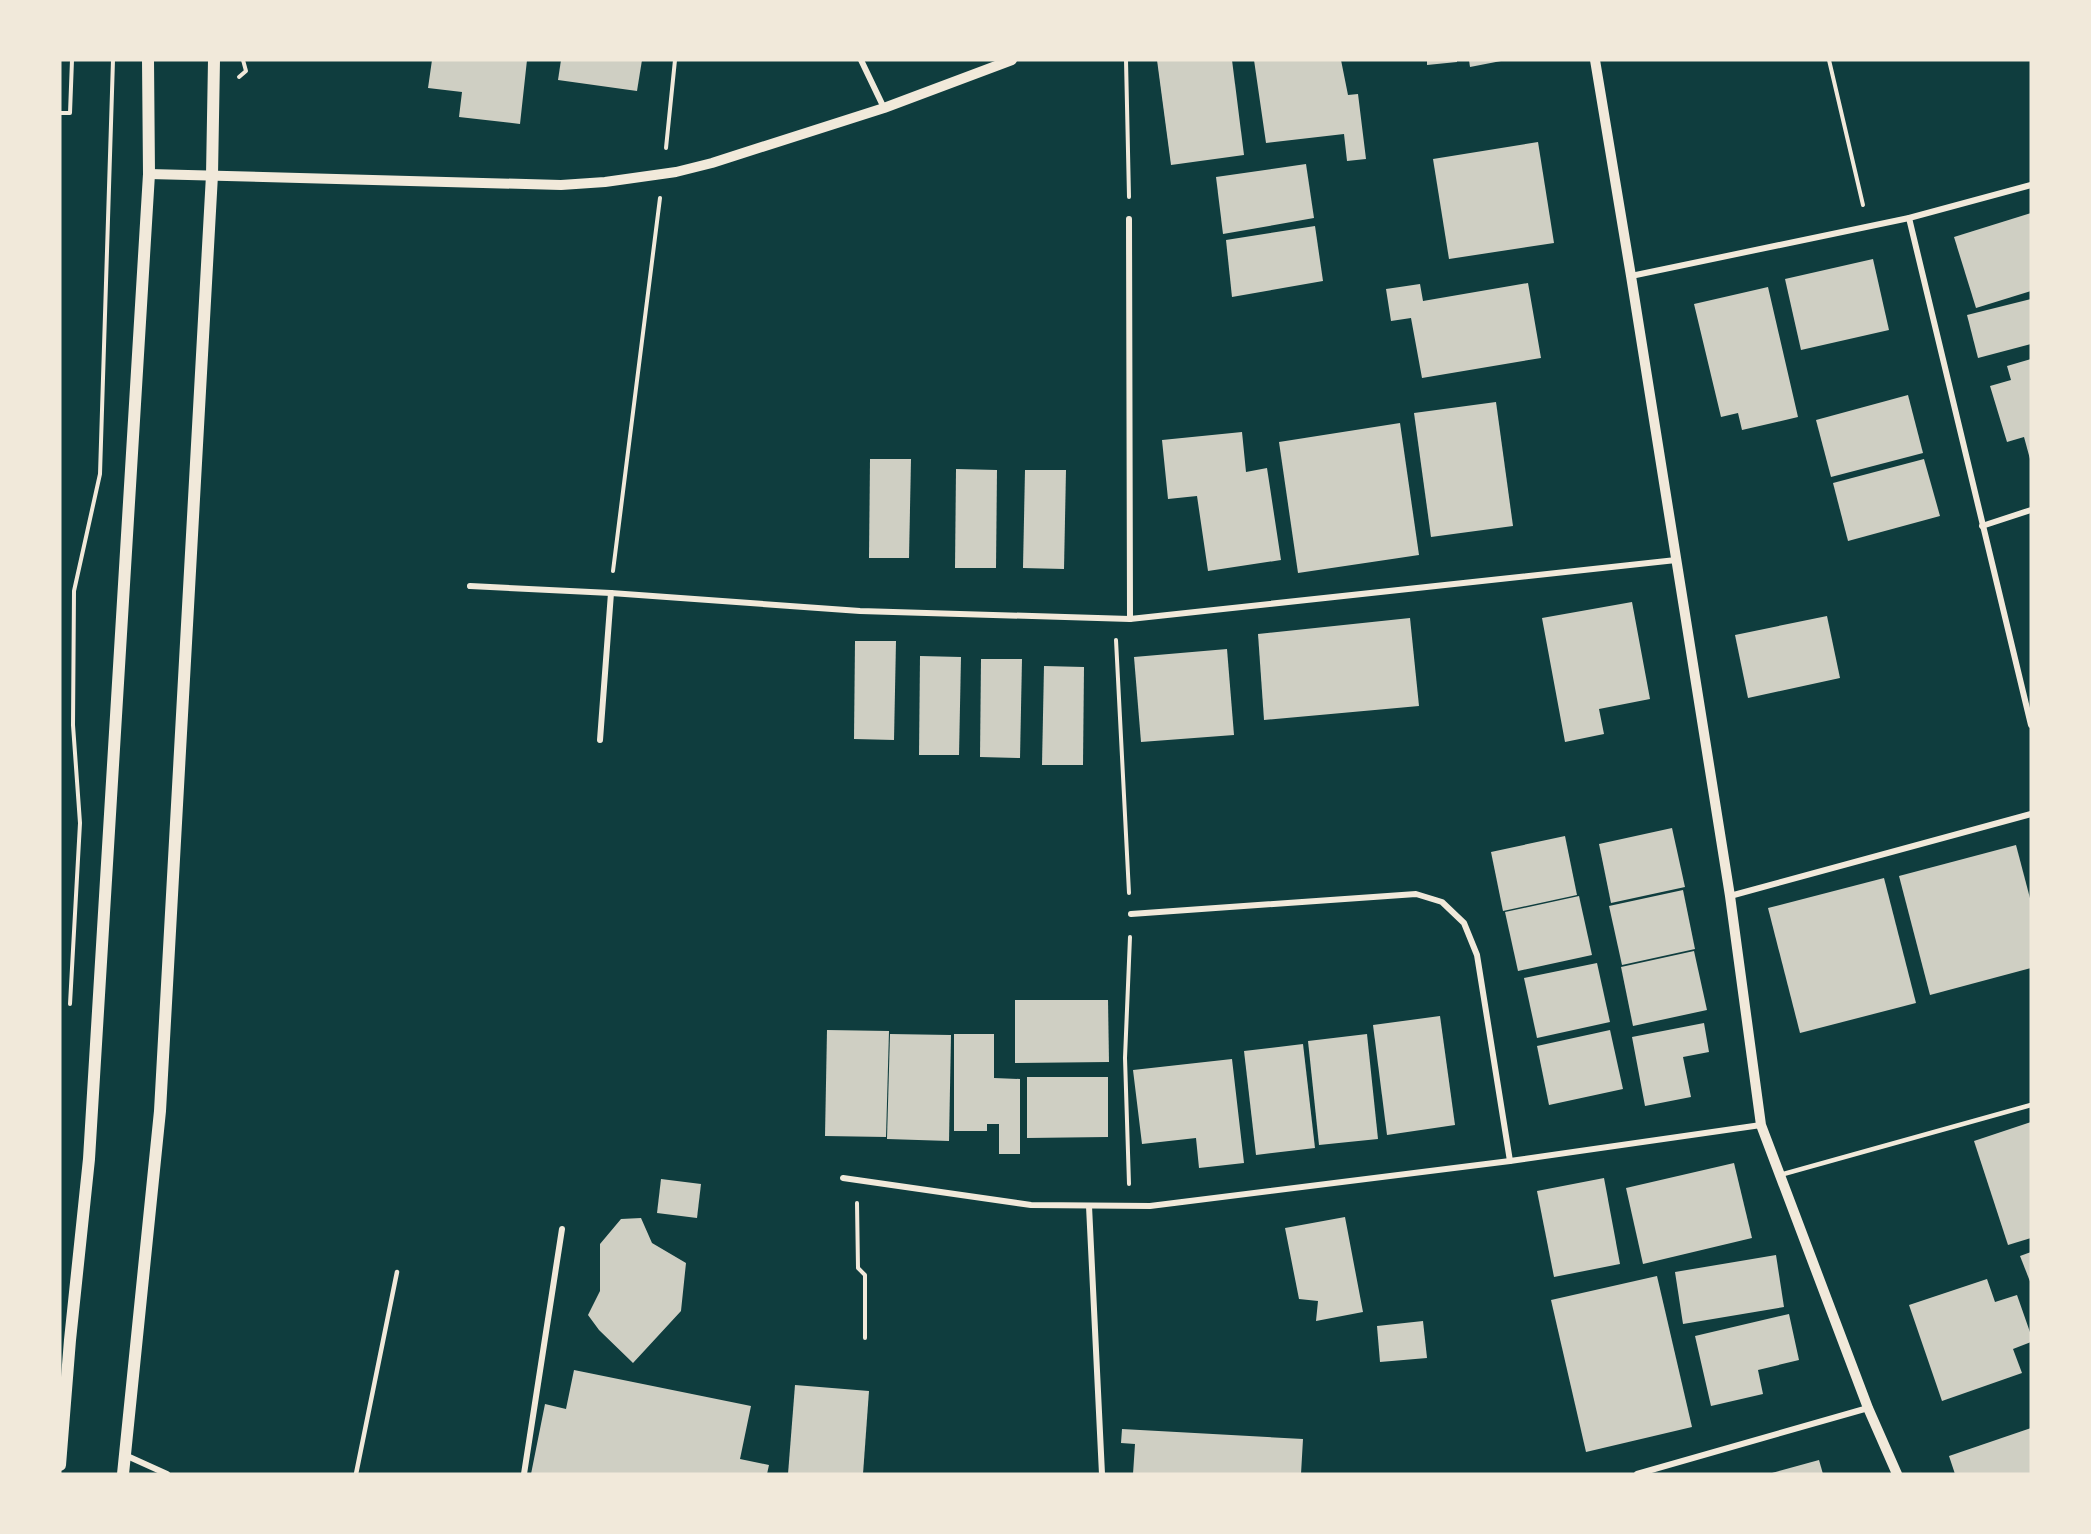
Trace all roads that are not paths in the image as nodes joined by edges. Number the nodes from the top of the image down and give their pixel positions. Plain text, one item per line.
1 (148, 60) edge
2 (214, 60) edge
3 (861, 60) edge
4 (1012, 60) edge
5 (1595, 60) edge
6 (884, 108) junction
7 (148, 174) junction
8 (212, 175) junction
9 (2031, 185) edge
10 (1910, 218) junction
11 (1129, 219) road end
12 (1631, 276) junction
13 (2031, 510) edge
14 (1982, 526) junction
15 (1676, 560) junction
16 (471, 586) dead end
17 (610, 593) junction
18 (1130, 619) junction
19 (2031, 724) edge
20 (600, 740) dead end
21 (2031, 814) edge
22 (1730, 896) junction
23 (1131, 914) road end
24 (2031, 1105) edge
25 (1761, 1125) junction
26 (1510, 1161) junction
27 (1780, 1175) junction
28 (843, 1178) dead end
29 (1089, 1206) junction
30 (562, 1229) dead end
31 (397, 1272) dead end
32 (65, 1341) edge
33 (1868, 1408) junction
34 (1883, 1444) junction
35 (124, 1455) junction
36 (60, 1465) edge
37 (123, 1474) edge
38 (166, 1474) edge
39 (356, 1474) edge
40 (524, 1474) edge
41 (1102, 1474) edge
42 (1637, 1474) edge
43 (1888, 1474) edge
44 (1897, 1474) edge

1 - 7 main road
2 - 8 main road
3 - 6 street
4 - 6 street
5 - 12 street
6 - 8 street
7 - 8 street
7 - 32 main road
8 - 35 main road
9 - 10 street
10 - 12 street
10 - 14 street
11 - 18 street
12 - 15 street
13 - 14 street
14 - 19 street
15 - 18 street
15 - 22 street
16 - 17 street
17 - 18 street
17 - 20 street
21 - 22 street
22 - 25 street
23 - 26 street
24 - 27 lane
25 - 26 street
25 - 27 street
26 - 29 street
27 - 33 street
28 - 29 street
29 - 41 street
30 - 40 street
31 - 39 lane
32 - 36 main road
33 - 34 street
33 - 42 street
34 - 43 street
34 - 44 street
35 - 37 main road
35 - 38 street

